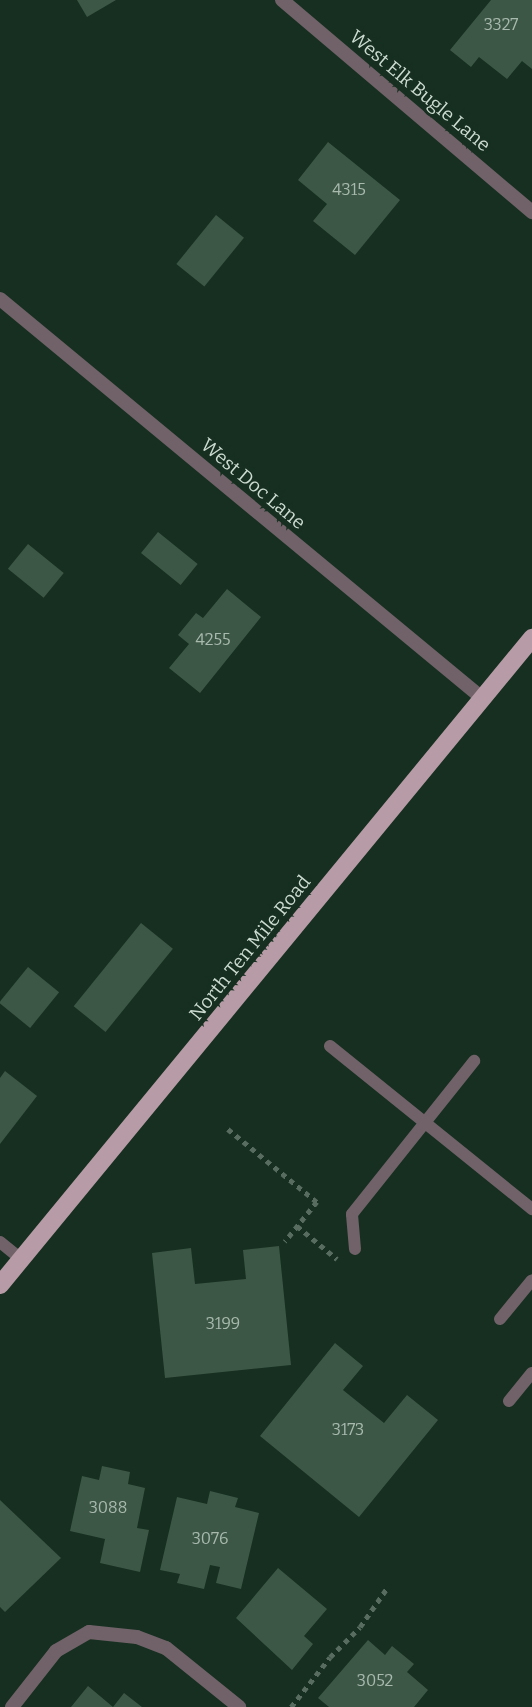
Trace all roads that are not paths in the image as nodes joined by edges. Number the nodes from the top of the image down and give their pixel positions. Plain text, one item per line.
1 (282, 0) edge
2 (532, 212) edge
3 (0, 299) edge
4 (532, 638) edge
5 (482, 698) junction
6 (330, 1046) dead end
7 (474, 1061) dead end
8 (425, 1123) junction
9 (532, 1209) edge
10 (0, 1242) edge
11 (355, 1250) dead end
12 (21, 1259) junction
13 (532, 1280) edge
14 (0, 1285) edge
15 (500, 1319) dead end
16 (532, 1373) edge
17 (509, 1401) dead end
18 (12, 1707) edge
19 (239, 1707) edge

1 - 2 street, West Elk Bugle Lane
3 - 5 street, West Doc Lane
4 - 5 main road, North Ten Mile Road
5 - 12 main road, North Ten Mile Road
6 - 8 lane
7 - 8 lane
8 - 9 lane
8 - 11 lane
10 - 12 lane
12 - 14 main road, North Ten Mile Road
13 - 15 lane
16 - 17 lane
18 - 19 street

